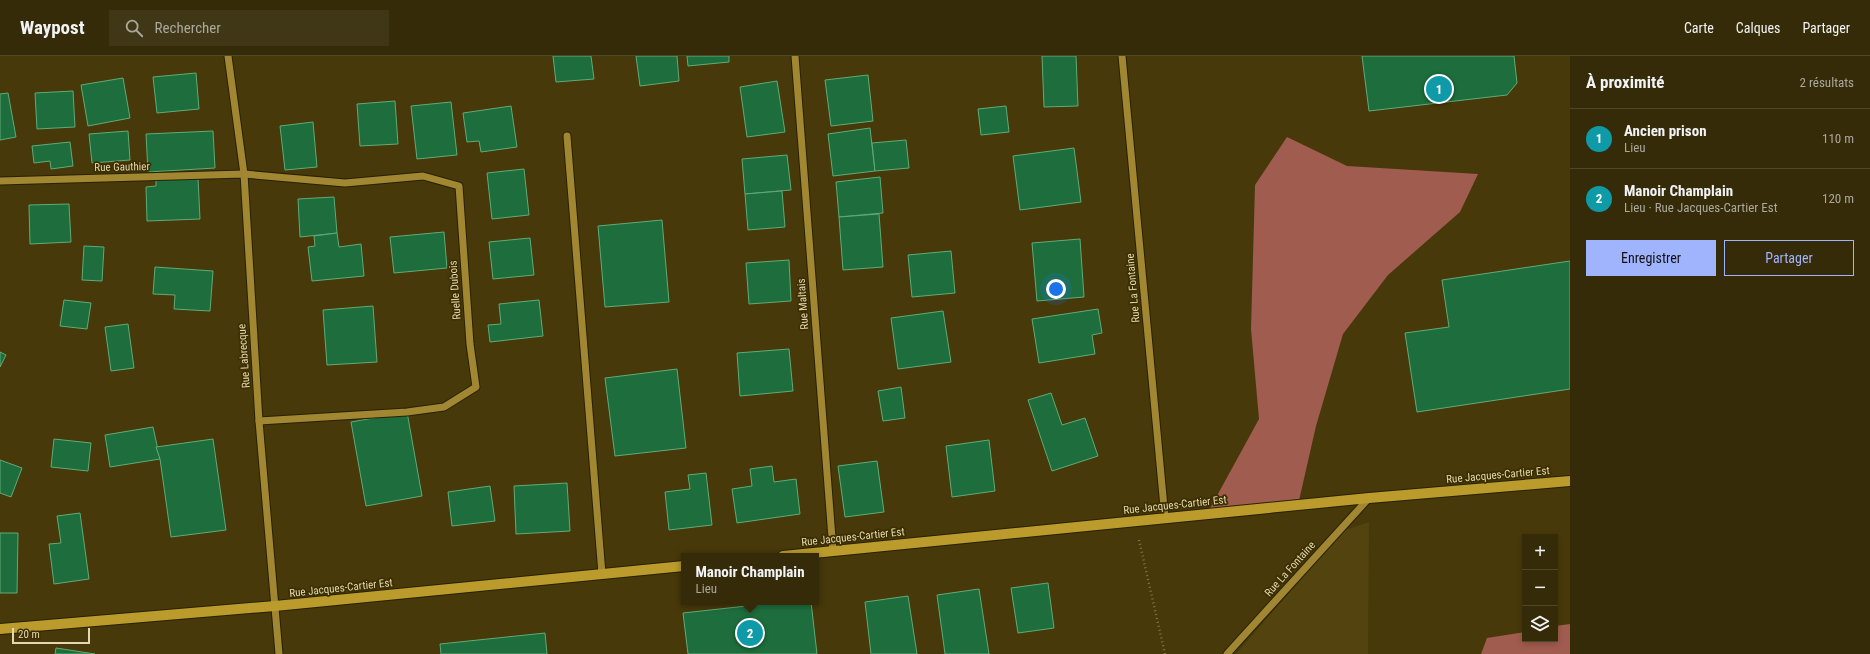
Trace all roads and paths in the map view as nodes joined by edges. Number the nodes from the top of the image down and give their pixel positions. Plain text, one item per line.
1 (228, 56) edge
2 (795, 56) edge
3 (1122, 56) edge
4 (567, 136) dead end
5 (244, 174) junction
6 (0, 181) edge
7 (259, 421) junction
8 (1570, 481) edge
9 (1369, 498) junction
10 (1165, 518) junction
11 (1135, 521) junction
12 (833, 551) junction
13 (813, 553) edge
14 (681, 566) edge
15 (602, 574) junction
16 (274, 606) junction
17 (0, 629) edge
18 (279, 654) edge
19 (1165, 654) edge
20 (1227, 654) edge

1 - 5 street, Rue Labrecque
2 - 12 street, Rue Maltais
3 - 10 street, Rue La Fontaine
4 - 15 street
5 - 6 street, Rue Gauthier
5 - 7 street, Rue Labrecque
5 - 7 street, Ruelle Dubois
7 - 16 street, Rue Labrecque
8 - 9 main road, Rue Jacques-Cartier Est
9 - 10 main road, Rue Jacques-Cartier Est
9 - 20 street, Rue La Fontaine
10 - 11 main road, Rue Jacques-Cartier Est
11 - 12 main road, Rue Jacques-Cartier Est
11 - 19 path
12 - 13 main road, Rue Jacques-Cartier Est
14 - 15 main road, Rue Jacques-Cartier Est
15 - 16 main road, Rue Jacques-Cartier Est
16 - 17 main road, Rue Jacques-Cartier Est
16 - 18 street, Rue Labrecque

